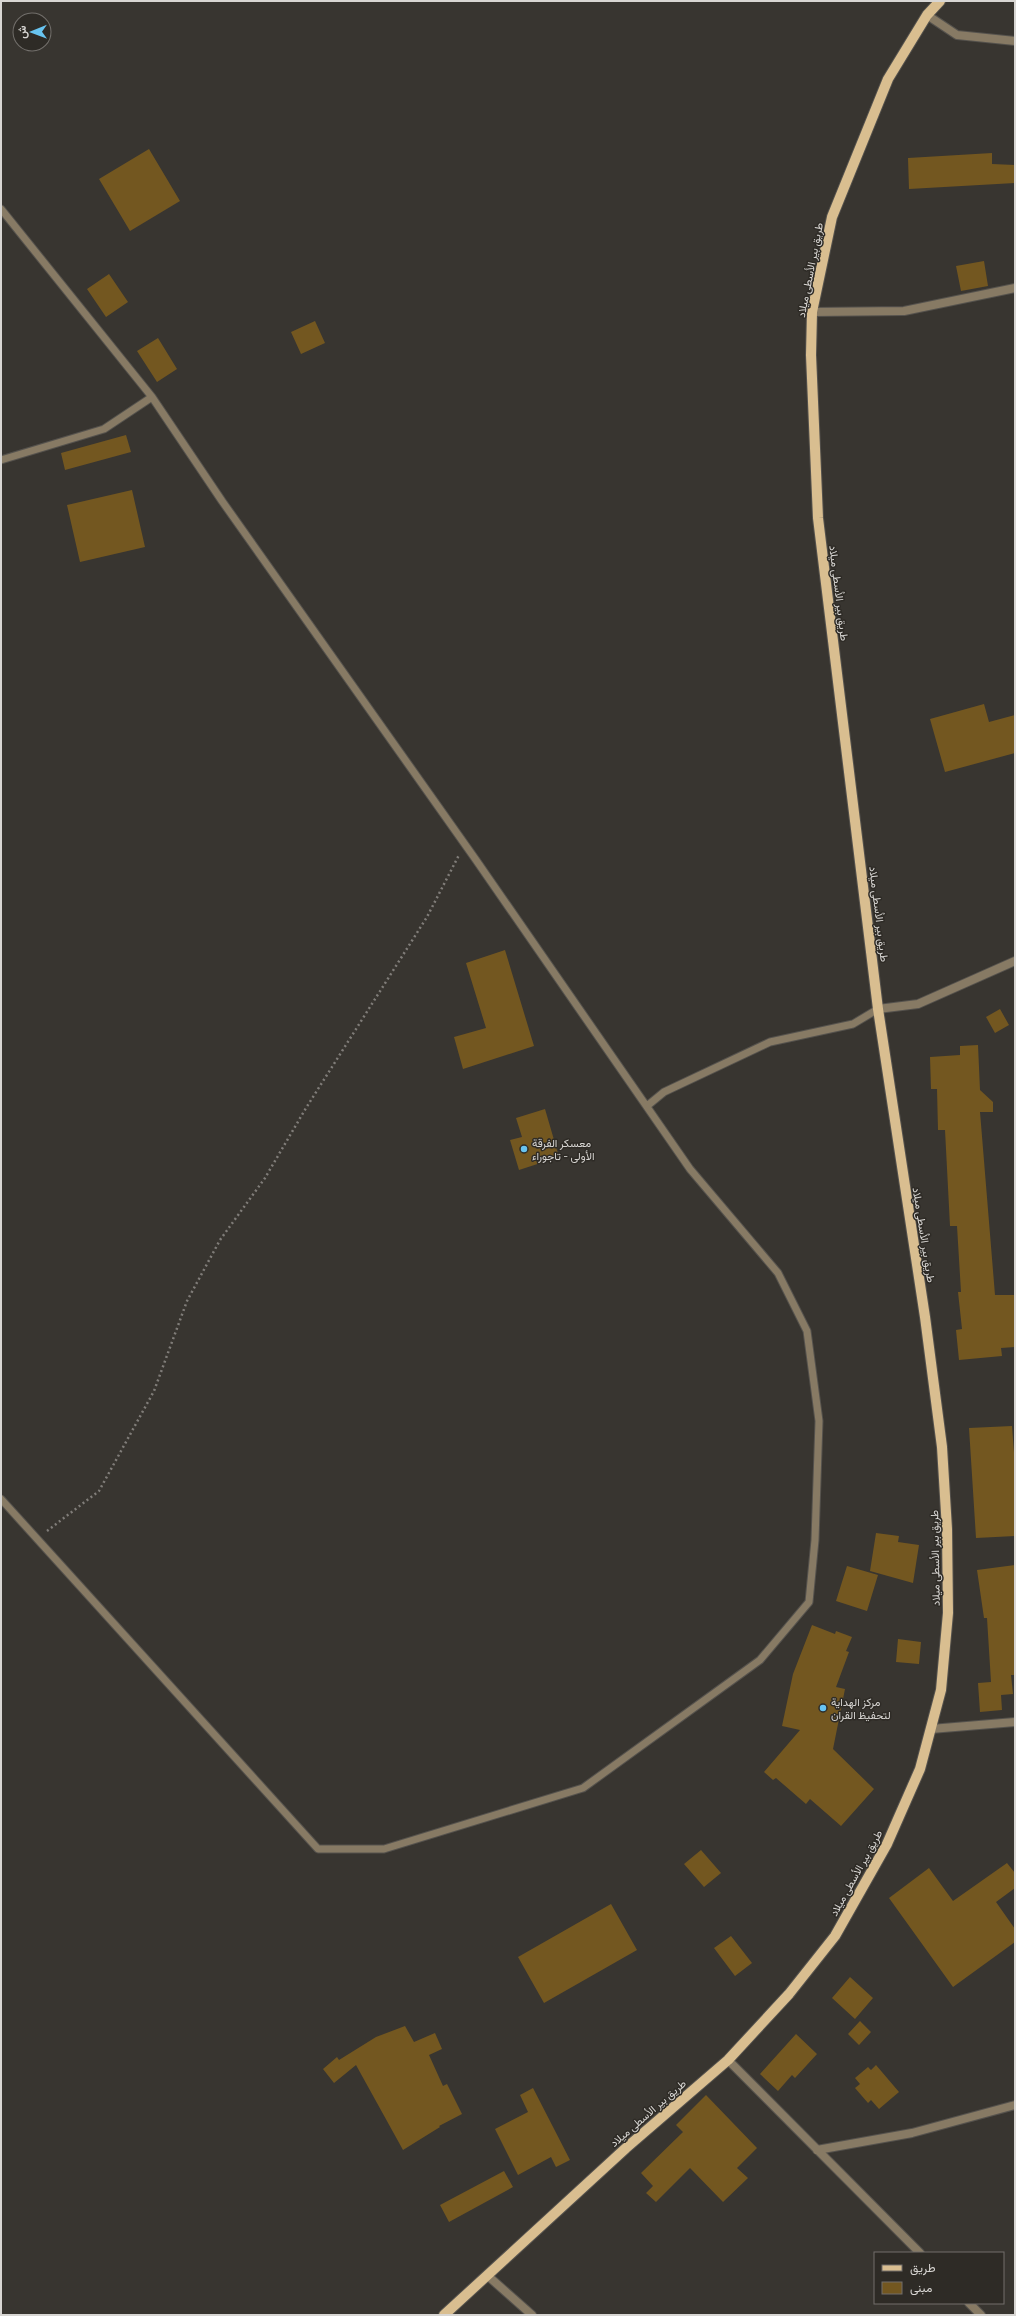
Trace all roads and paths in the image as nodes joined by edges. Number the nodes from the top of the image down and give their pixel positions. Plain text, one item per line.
1 (940, 1) edge
2 (928, 15) junction
3 (1015, 41) edge
4 (1, 209) edge
5 (1015, 288) edge
6 (812, 312) junction
7 (152, 397) junction
8 (1, 460) edge
9 (460, 853) dead end
10 (1015, 961) edge
11 (878, 1009) junction
12 (647, 1106) junction
13 (1, 1499) edge
14 (37, 1539) junction
15 (1015, 1722) edge
16 (930, 1729) junction
17 (728, 2060) junction
18 (1015, 2105) edge
19 (817, 2150) junction
20 (919, 2252) edge
21 (488, 2276) junction
22 (970, 2304) edge
23 (444, 2315) edge
24 (532, 2315) edge
25 (981, 2315) edge

1 - 2 main road, طريق بير الأسطى ميلاد
2 - 3 street
2 - 6 main road, طريق بير الأسطى ميلاد
4 - 7 lane
5 - 6 street
6 - 11 main road, طريق بير الأسطى ميلاد
7 - 8 lane
7 - 12 lane
9 - 14 path
10 - 11 street
11 - 12 lane
11 - 16 main road, طريق بير الأسطى ميلاد
12 - 14 lane
13 - 14 lane
15 - 16 street
16 - 17 main road, طريق بير الأسطى ميلاد
17 - 19 street
17 - 21 main road, طريق بير الأسطى ميلاد
18 - 19 street
19 - 20 street
21 - 23 main road, طريق بير الأسطى ميلاد
21 - 24 street
22 - 25 street

